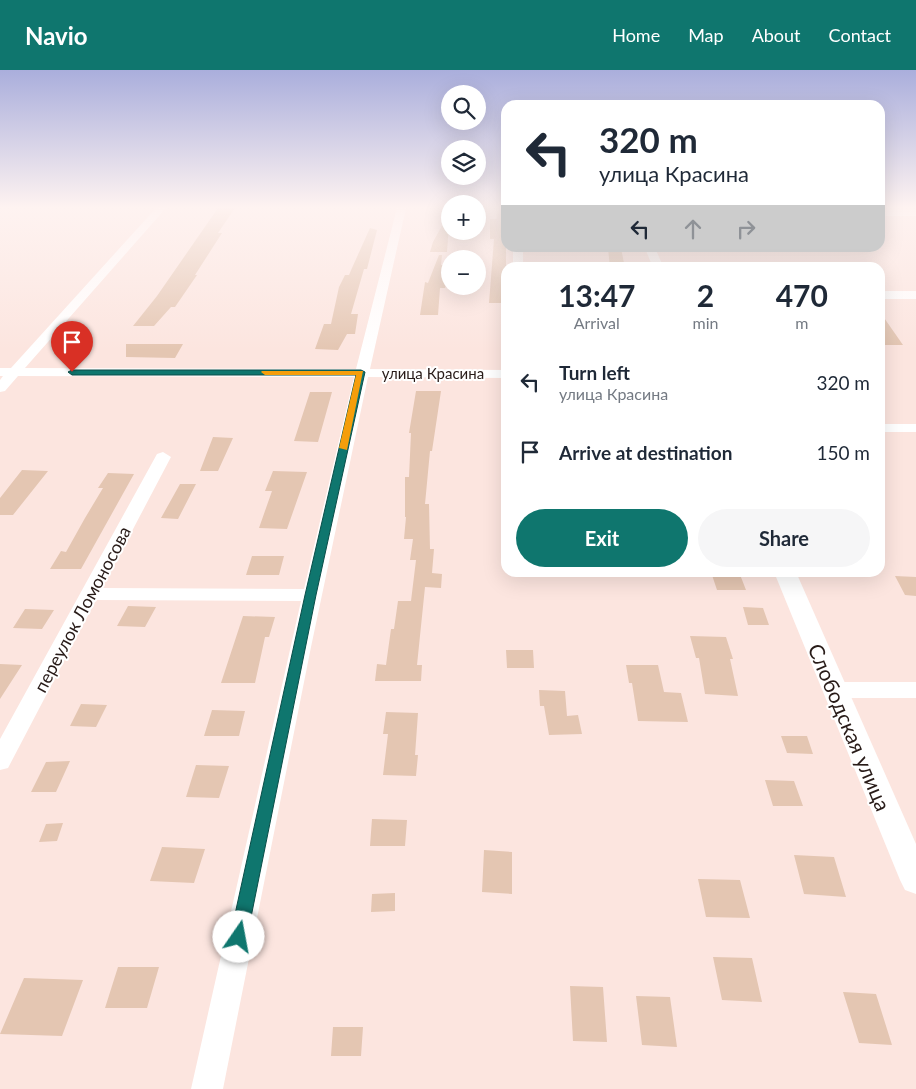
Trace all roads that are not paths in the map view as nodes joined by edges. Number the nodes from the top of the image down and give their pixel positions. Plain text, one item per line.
1 (119, 256) edge
2 (390, 256) edge
3 (885, 295) edge
4 (916, 295) edge
5 (0, 372) edge
6 (15, 372) junction
7 (361, 372) junction
8 (501, 374) edge
9 (0, 388) edge
10 (885, 428) edge
11 (916, 428) edge
12 (163, 457) dead end
13 (787, 577) edge
14 (90, 594) junction
15 (311, 595) junction
16 (834, 690) junction
17 (916, 690) edge
18 (0, 761) edge
19 (916, 880) edge
20 (207, 1089) edge

1 - 6 street
2 - 7 street
3 - 4 street
5 - 6 street, улица Красина
6 - 7 street, улица Красина
6 - 9 street
7 - 8 street, улица Красина
7 - 15 street
10 - 11 street
12 - 14 street, переулок Ломоносова
13 - 16 street, Слободская улица
14 - 15 street
14 - 18 street, переулок Ломоносова
15 - 20 street
16 - 17 street
16 - 19 street, Слободская улица

